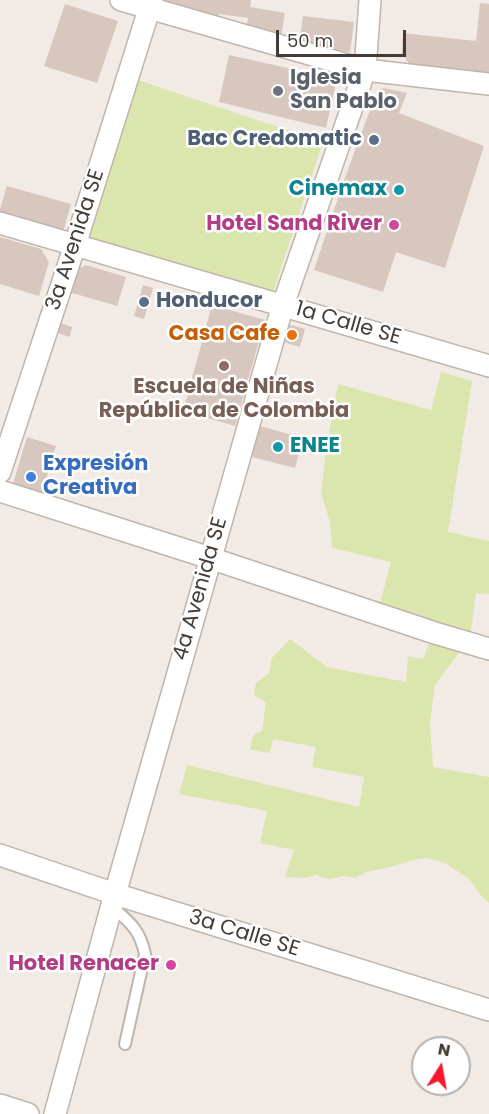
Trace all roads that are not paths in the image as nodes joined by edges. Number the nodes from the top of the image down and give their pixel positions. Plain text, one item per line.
1 (122, 0) edge
2 (370, 0) edge
3 (151, 4) edge
4 (365, 70) junction
5 (489, 84) edge
6 (0, 223) edge
7 (75, 245) junction
8 (283, 305) junction
9 (489, 366) edge
10 (0, 472) edge
11 (0, 491) edge
12 (210, 558) junction
13 (489, 649) edge
14 (0, 855) edge
15 (113, 901) junction
16 (489, 1010) edge
17 (125, 1044) dead end
18 (0, 1106) edge
19 (28, 1114) edge
20 (55, 1114) edge

1 - 3 street
2 - 4 street, 4a Avenida SE
3 - 4 street
3 - 7 street, 3a Avenida SE
4 - 5 street
4 - 8 street, 4a Avenida SE
6 - 7 street, 1a Calle SE
7 - 8 street, 1a Calle SE
7 - 10 street, 3a Avenida SE
8 - 9 street, 1a Calle SE
8 - 12 street, 4a Avenida SE
11 - 12 street
12 - 13 street
12 - 15 street, 4a Avenida SE
14 - 15 street, 3a Calle SE
15 - 16 street, 3a Calle SE
15 - 17 lane
15 - 20 street, 4a Avenida SE
18 - 19 street

